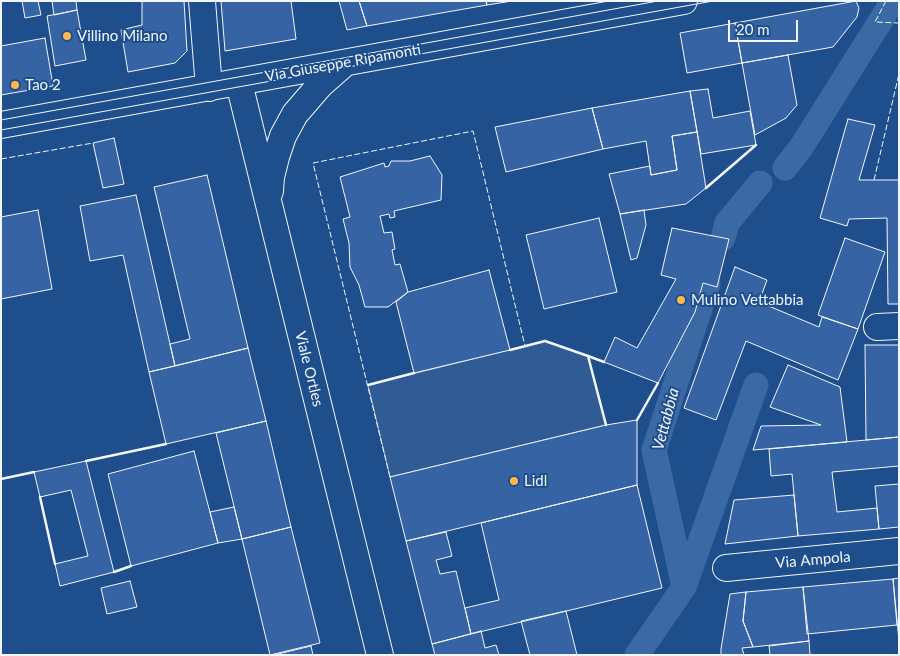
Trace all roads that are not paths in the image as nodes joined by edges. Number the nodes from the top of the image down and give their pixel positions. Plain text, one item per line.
1 (202, 1) edge
2 (684, 1) edge
3 (345, 63) junction
4 (238, 83) junction
5 (209, 88) junction
6 (1, 125) edge
7 (269, 210) junction
8 (899, 552) edge
9 (726, 568) dead end
10 (380, 655) edge

1 - 5 street
2 - 3 street, Via Giuseppe Ripamonti
3 - 4 street, Via Giuseppe Ripamonti
3 - 7 street
4 - 5 street, Via Giuseppe Ripamonti
4 - 7 street, Viale Ortles
5 - 6 street, Via Giuseppe Ripamonti
7 - 10 street, Viale Ortles
8 - 9 street, Via Ampola

